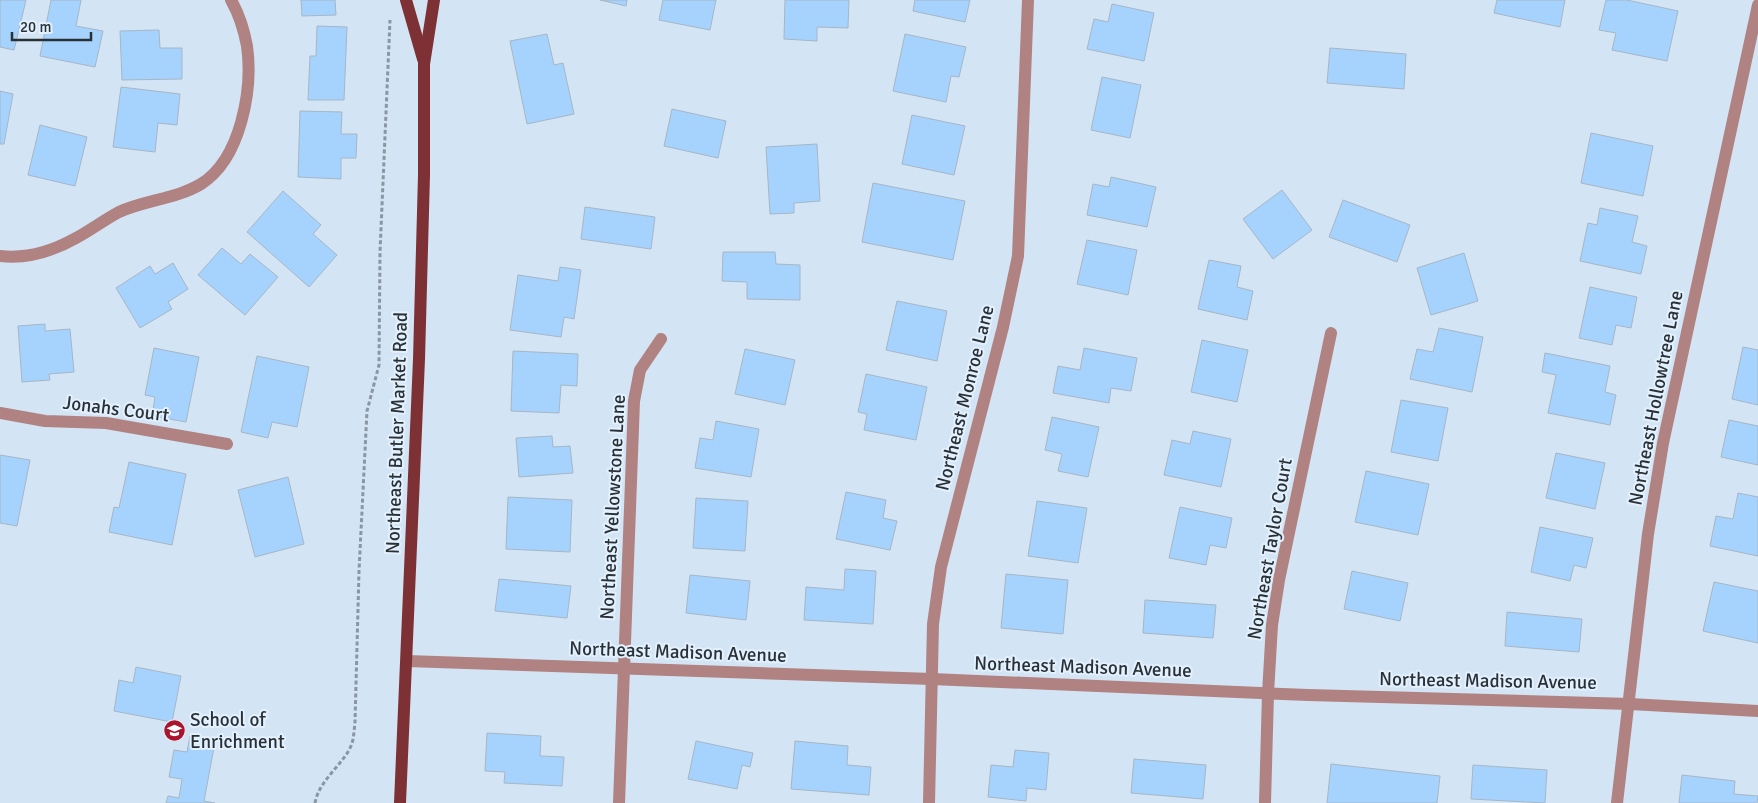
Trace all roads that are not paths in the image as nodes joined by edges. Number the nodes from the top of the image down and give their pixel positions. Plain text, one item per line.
1 (231, 0) edge
2 (406, 0) edge
3 (434, 0) edge
4 (1028, 0) edge
5 (1758, 5) edge
6 (424, 64) junction
7 (0, 256) edge
8 (1331, 333) dead end
9 (661, 339) dead end
10 (0, 413) edge
11 (227, 444) dead end
12 (407, 661) junction
13 (624, 670) junction
14 (932, 679) junction
15 (1268, 693) junction
16 (1630, 704) junction
17 (1758, 712) edge
18 (400, 803) edge
19 (619, 803) edge
20 (929, 803) edge
21 (1265, 803) edge
22 (1617, 803) edge

1 - 7 street
2 - 6 main road, Northeast Butler Market Road
3 - 6 main road, Northeast Butler Market Road
4 - 14 street, Northeast Monroe Lane
5 - 16 street, Northeast Hollowtree Lane
6 - 12 main road, Northeast Butler Market Road
8 - 15 street, Northeast Taylor Court
9 - 13 street, Northeast Yellowstone Lane
10 - 11 street, Jonahs Court
12 - 13 street, Northeast Madison Avenue
12 - 18 main road, Northeast Butler Market Road
13 - 14 street, Northeast Madison Avenue
13 - 19 street, Northeast Yellowstone Lane
14 - 15 street, Northeast Madison Avenue
14 - 20 street, Northeast Monroe Lane
15 - 16 street, Northeast Madison Avenue
15 - 21 street, Northeast Taylor Court
16 - 17 street, Northeast Madison Avenue
16 - 22 street, Northeast Hollowtree Lane

